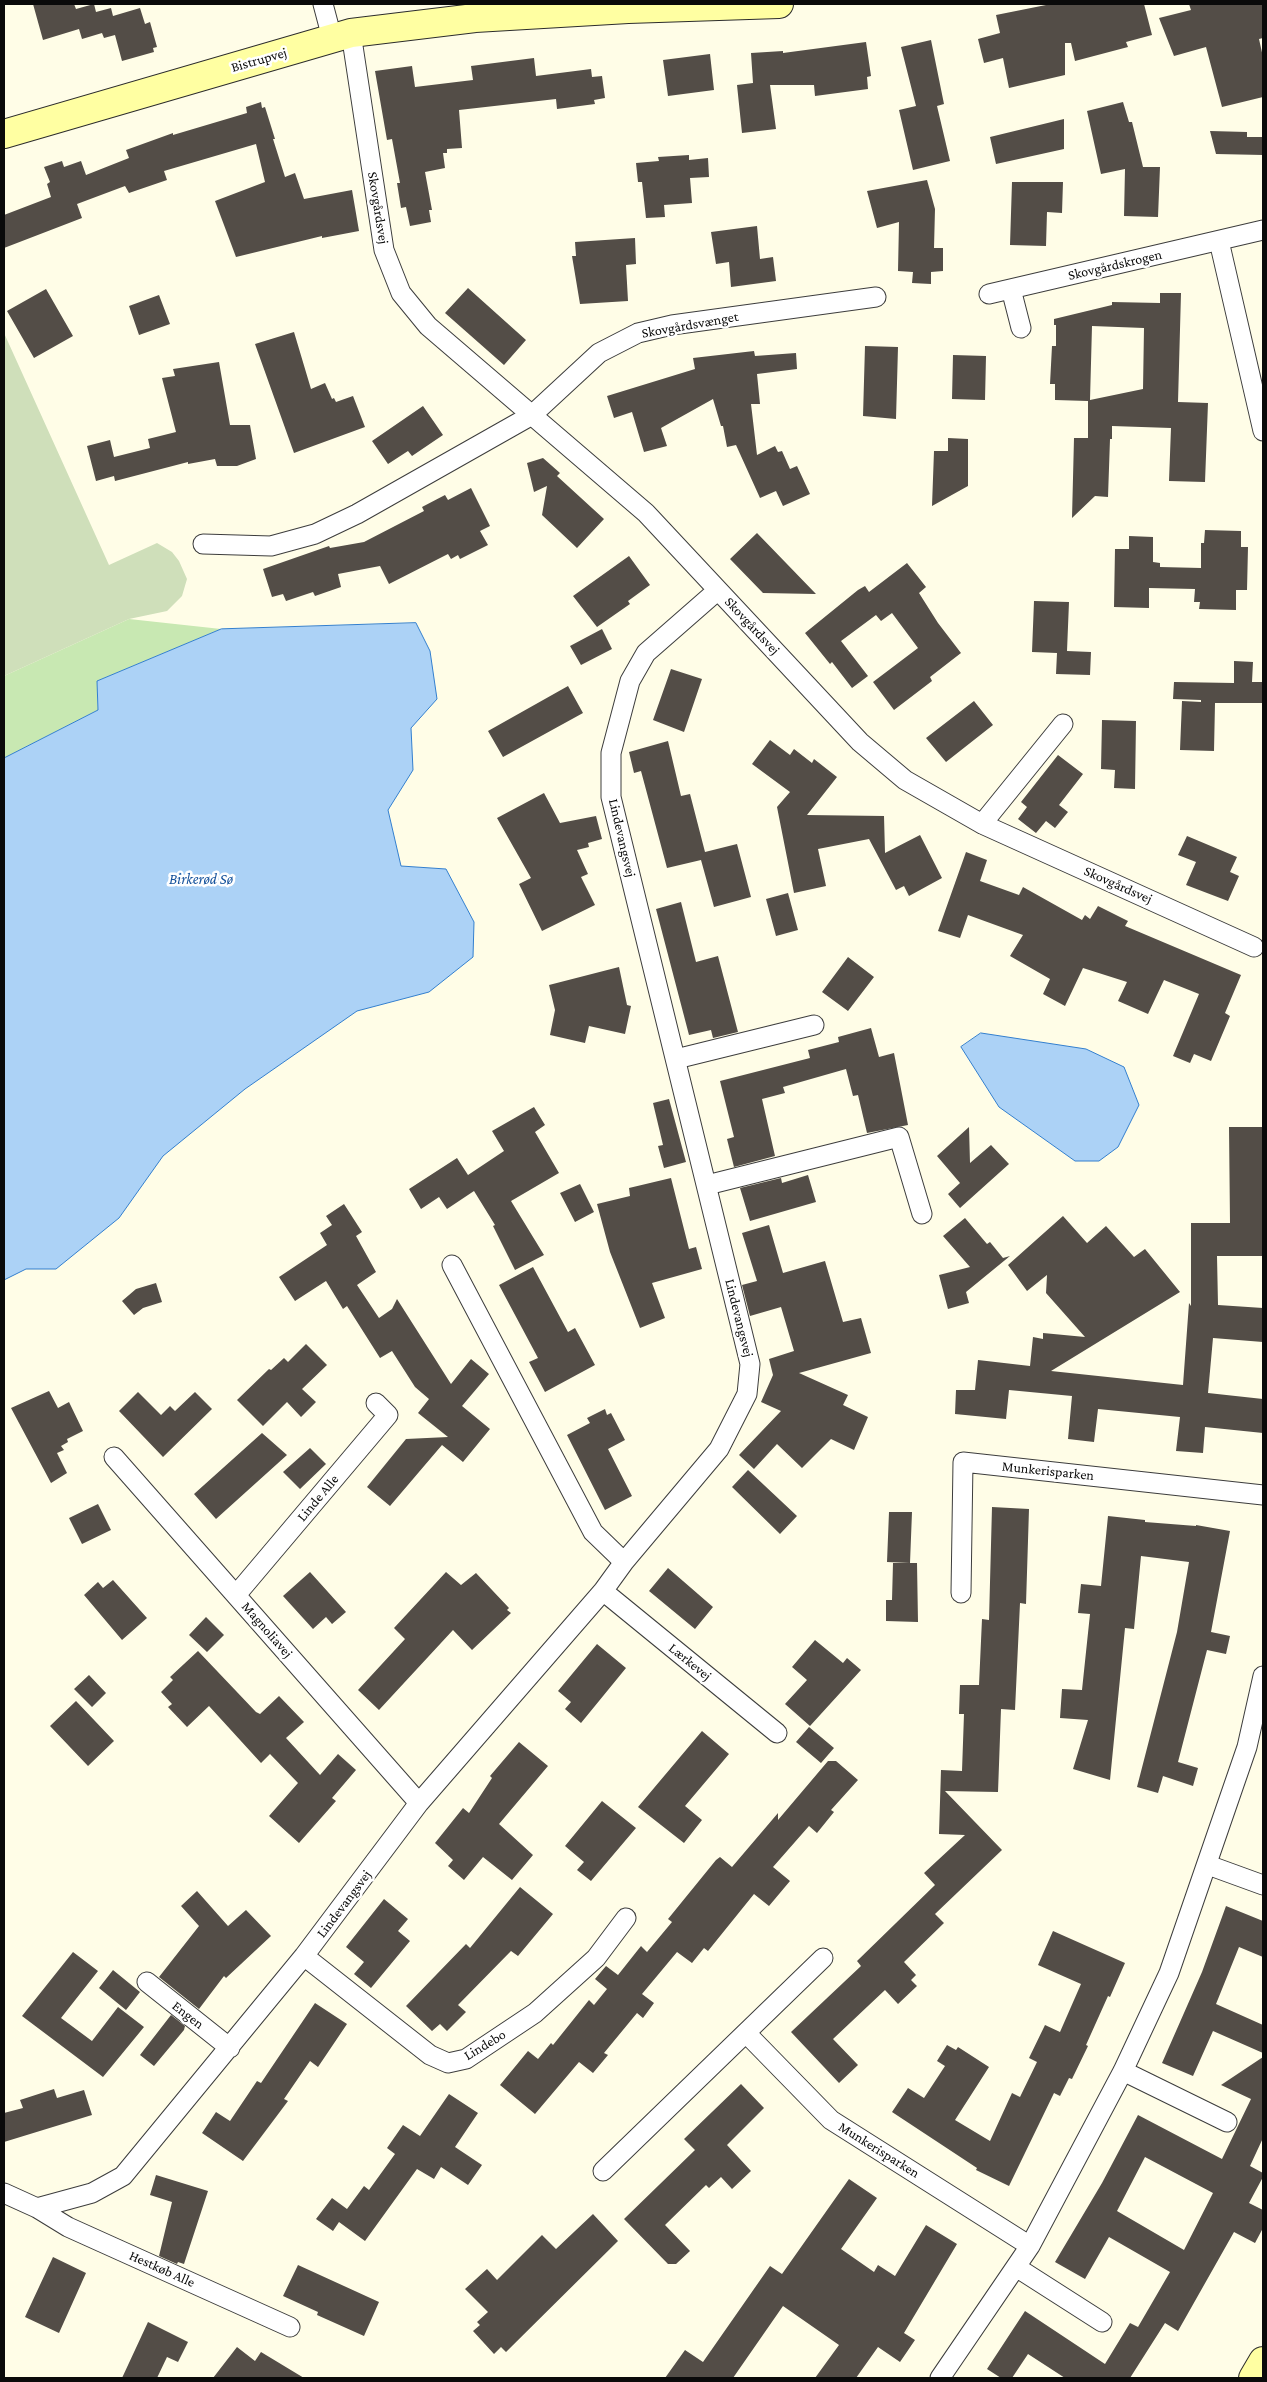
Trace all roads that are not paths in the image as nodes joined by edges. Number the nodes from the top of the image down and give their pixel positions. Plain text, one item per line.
1 (322, 4) edge
2 (779, 4) edge
3 (518, 10) edge
4 (341, 36) junction
5 (4, 134) edge
6 (1263, 230) edge
7 (1219, 241) junction
8 (1011, 289) junction
9 (988, 294) dead end
10 (876, 297) dead end
11 (1021, 328) dead end
12 (532, 415) junction
13 (1263, 431) edge
14 (203, 544) dead end
15 (718, 590) junction
16 (1062, 724) dead end
17 (982, 824) junction
18 (1254, 947) dead end
19 (814, 1025) dead end
20 (676, 1059) junction
21 (707, 1185) junction
22 (922, 1214) dead end
23 (452, 1265) dead end
24 (376, 1403) dead end
25 (114, 1457) dead end
26 (1263, 1494) edge
27 (624, 1562) junction
28 (603, 1591) junction
29 (961, 1593) dead end
30 (236, 1595) junction
31 (1263, 1676) edge
32 (777, 1733) dead end
33 (1255, 1749) edge
34 (419, 1803) junction
35 (1208, 1865) junction
36 (1263, 1886) edge
37 (626, 1918) dead end
38 (304, 1956) junction
39 (823, 1958) dead end
40 (147, 1982) dead end
41 (746, 2033) junction
42 (230, 2048) junction
43 (1123, 2071) junction
44 (1227, 2122) dead end
45 (603, 2171) dead end
46 (4, 2193) edge
47 (37, 2208) junction
48 (1030, 2246) junction
49 (1016, 2266) junction
50 (1102, 2322) dead end
51 (290, 2327) dead end
52 (1263, 2361) edge
53 (940, 2378) edge
54 (1253, 2378) edge

1 - 4 street, Skovgårdsvej
2 - 3 main road, Bistrupvej
3 - 4 main road, Bistrupvej
4 - 5 main road, Bistrupvej
4 - 12 street, Skovgårdsvej
6 - 7 street, Skovgårdskrogen
7 - 8 street, Skovgårdskrogen
7 - 13 street
8 - 9 street, Skovgårdskrogen
8 - 11 street
10 - 12 street, Skovgårdsvænget
12 - 14 street
12 - 15 street, Skovgårdsvej
15 - 17 street, Skovgårdsvej
15 - 20 street, Lindevangsvej
16 - 17 street
17 - 18 street, Skovgårdsvej
19 - 20 street
20 - 21 street, Lindevangsvej
21 - 22 street
21 - 27 street, Lindevangsvej
23 - 27 street
24 - 30 street, Linde Alle
25 - 30 street, Magnoliavej
26 - 29 street, Munkerisparken
27 - 28 street, Lindevangsvej
28 - 32 street, Lærkevej
28 - 34 street, Lindevangsvej
30 - 34 street, Magnoliavej
31 - 33 street
33 - 35 street
34 - 38 street, Lindevangsvej
35 - 36 street
35 - 43 street
37 - 38 street, Lindebo
38 - 42 street, Lindevangsvej
39 - 41 street
40 - 42 street, Engen
41 - 45 street
41 - 48 street, Munkerisparken
42 - 47 street, Lindevangsvej
43 - 44 street
43 - 48 street
46 - 47 street, Hestkøb Alle
47 - 51 street, Hestkøb Alle
48 - 49 street
49 - 50 street
49 - 53 street
52 - 54 main road

